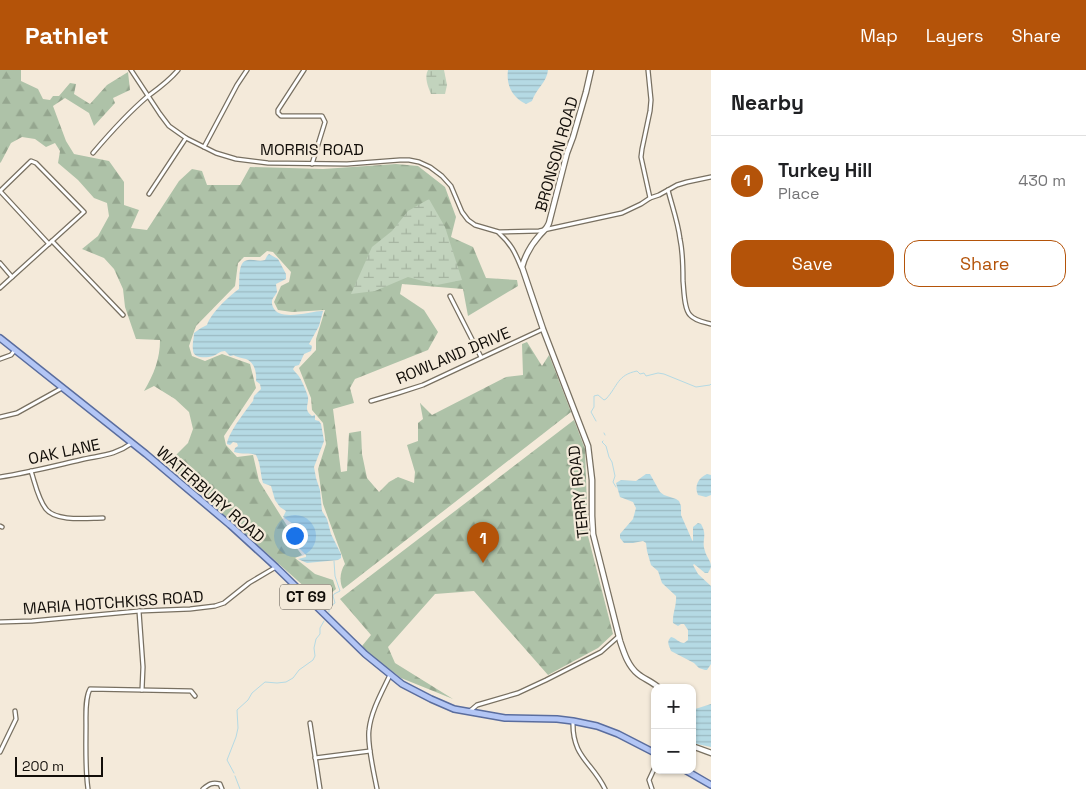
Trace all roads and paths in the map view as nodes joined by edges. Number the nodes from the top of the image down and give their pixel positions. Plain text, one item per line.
1 (131, 70) edge
2 (178, 70) edge
3 (247, 70) edge
4 (304, 70) edge
5 (591, 70) edge
6 (648, 70) edge
7 (148, 96) junction
8 (186, 138) junction
9 (204, 147) junction
10 (93, 153) dead end
11 (312, 164) junction
12 (711, 177) edge
13 (668, 190) junction
14 (0, 191) edge
15 (149, 194) dead end
16 (650, 198) junction
17 (546, 229) junction
18 (499, 232) junction
19 (51, 242) junction
20 (0, 263) edge
21 (522, 267) junction
22 (12, 277) junction
23 (0, 288) edge
24 (450, 296) dead end
25 (123, 315) dead end
26 (711, 324) edge
27 (543, 329) junction
28 (0, 338) edge
29 (15, 350) junction
30 (481, 357) junction
31 (0, 359) edge
32 (63, 388) junction
33 (371, 401) dead end
34 (0, 417) edge
35 (132, 443) junction
36 (31, 471) junction
37 (0, 477) edge
38 (103, 518) dead end
39 (276, 567) junction
40 (139, 611) junction
41 (0, 622) edge
42 (619, 636) junction
43 (390, 675) junction
44 (653, 684) edge
45 (142, 690) junction
46 (195, 696) dead end
47 (15, 711) dead end
48 (470, 711) junction
49 (573, 721) junction
50 (310, 722) dead end
51 (696, 747) edge
52 (370, 751) junction
53 (651, 751) edge
54 (0, 752) edge
55 (711, 753) edge
56 (315, 758) junction
57 (652, 774) edge
58 (692, 774) edge
59 (711, 785) edge
60 (88, 789) edge
61 (203, 789) edge
62 (222, 789) edge
63 (320, 789) edge
64 (377, 789) edge
65 (605, 789) edge
66 (652, 789) edge

1 - 7 street, MORRIS ROAD
2 - 7 street
3 - 9 street
4 - 11 street
5 - 17 street, BRONSON ROAD
6 - 16 street
7 - 8 street, MORRIS ROAD
7 - 10 street
8 - 9 street, MORRIS ROAD
8 - 15 street
9 - 11 street, MORRIS ROAD
11 - 18 street, MORRIS ROAD
12 - 13 street, MORRIS ROAD
13 - 16 street, MORRIS ROAD
13 - 26 street
14 - 19 street
14 - 19 street
16 - 17 street, MORRIS ROAD
17 - 18 street, MORRIS ROAD
17 - 21 street, BRONSON ROAD
18 - 21 street, TERRY ROAD
19 - 22 street
19 - 25 street
20 - 22 street
21 - 27 street, TERRY ROAD
22 - 23 street
24 - 30 street
27 - 30 street, ROWLAND DRIVE
27 - 42 street, TERRY ROAD
28 - 29 main road, WATERBURY ROAD / CT 69
29 - 31 street
29 - 32 main road, WATERBURY ROAD / CT 69
30 - 33 street, ROWLAND DRIVE
32 - 34 street
32 - 35 main road, WATERBURY ROAD / CT 69
35 - 36 street, OAK LANE
35 - 39 main road, WATERBURY ROAD / CT 69
36 - 37 street, OAK LANE
36 - 38 street
39 - 40 street, MARIA HOTCHKISS ROAD
39 - 43 main road, WATERBURY ROAD / CT 69
40 - 41 street, MARIA HOTCHKISS ROAD
40 - 45 street
42 - 44 street, TERRY ROAD
42 - 48 street
43 - 48 main road, WATERBURY ROAD / CT 69
43 - 52 street
45 - 46 street
45 - 60 street
47 - 54 street
48 - 49 main road, WATERBURY ROAD / CT 69
49 - 53 main road, CT 69
49 - 65 street
50 - 56 street
51 - 55 street
52 - 56 street
52 - 64 street
56 - 63 street
57 - 66 street
58 - 59 main road
61 - 62 street

